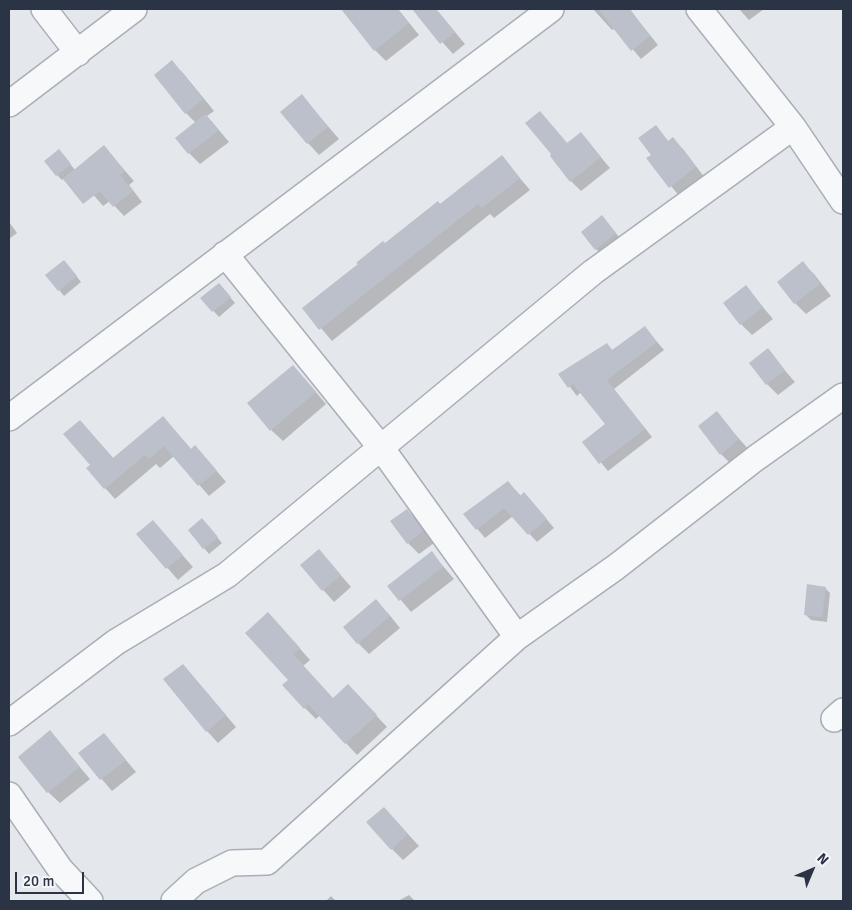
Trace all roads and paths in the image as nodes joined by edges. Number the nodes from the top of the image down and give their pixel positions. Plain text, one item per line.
1 (44, 9) edge
2 (134, 9) edge
3 (551, 9) edge
4 (699, 9) edge
5 (78, 52) junction
6 (9, 104) edge
7 (793, 127) junction
8 (843, 201) edge
9 (225, 254) junction
10 (843, 396) edge
11 (9, 418) edge
12 (382, 449) junction
13 (518, 637) junction
14 (9, 723) edge
15 (9, 795) edge
16 (90, 901) edge
17 (174, 901) edge

1 - 5 street
2 - 5 street
3 - 9 street
4 - 7 street
5 - 6 street
7 - 8 street
7 - 12 street
9 - 11 street
9 - 12 street
10 - 13 street
12 - 13 street
12 - 14 street
13 - 17 street
15 - 16 street

